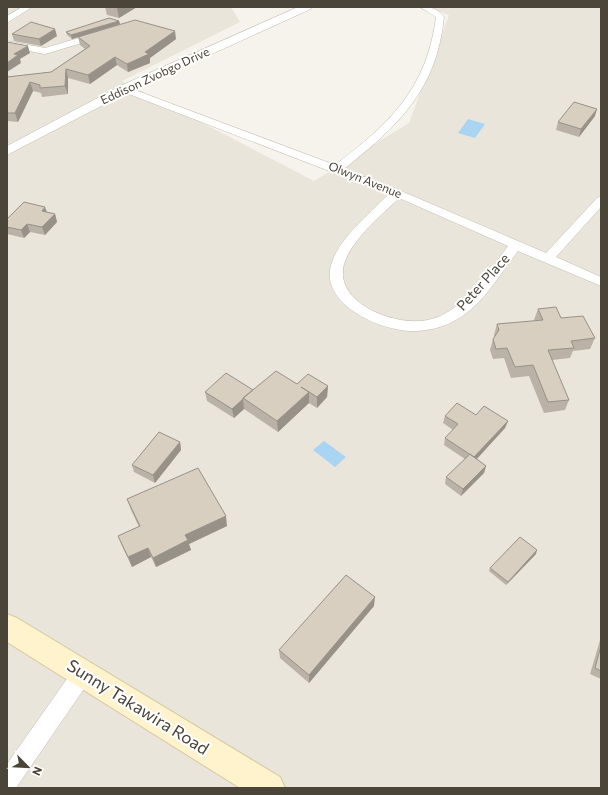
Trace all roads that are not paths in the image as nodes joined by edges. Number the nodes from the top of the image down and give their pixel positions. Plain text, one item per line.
1 (28, 7) edge
2 (307, 7) edge
3 (424, 7) edge
4 (7, 20) edge
5 (110, 31) edge
6 (7, 44) edge
7 (124, 89) junction
8 (7, 151) edge
9 (337, 168) junction
10 (397, 193) junction
11 (601, 200) edge
12 (517, 244) junction
13 (548, 258) junction
14 (601, 282) edge
15 (7, 627) edge
16 (83, 674) junction
17 (7, 782) edge
18 (269, 788) edge

1 - 4 street
2 - 7 street, Eddison Zvobgo Drive
3 - 9 street
5 - 6 street
7 - 8 street, Eddison Zvobgo Drive
7 - 9 street, Olwyn Avenue
9 - 10 street, Olwyn Avenue
10 - 12 street, Olwyn Avenue
10 - 12 street, Peter Place
11 - 13 street
12 - 13 street, Olwyn Avenue
13 - 14 street, Olwyn Avenue
15 - 16 main road, Sunny Takawira Road
16 - 17 street
16 - 18 main road, Sunny Takawira Road

